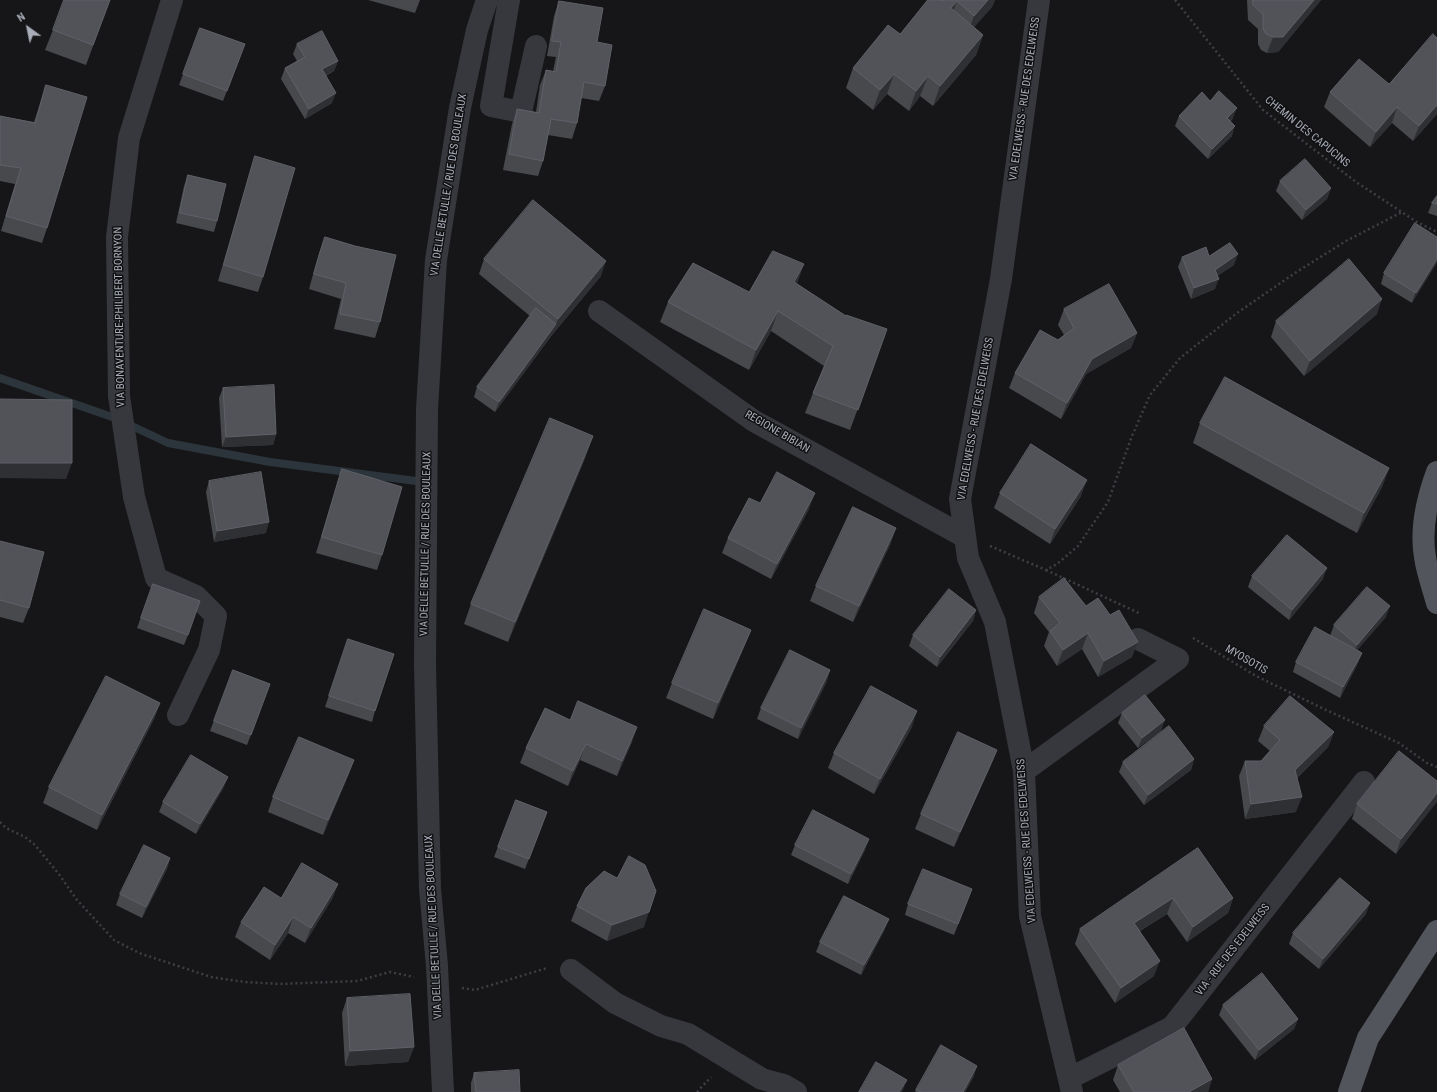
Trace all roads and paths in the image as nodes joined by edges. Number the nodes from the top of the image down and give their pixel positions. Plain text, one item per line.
1 (172, 0) edge
2 (487, 0) edge
3 (509, 0) edge
4 (1039, 0) edge
5 (1175, 0) edge
6 (536, 46) dead end
7 (1402, 212) junction
8 (1437, 232) edge
9 (599, 311) dead end
10 (1437, 472) edge
11 (965, 537) junction
12 (1046, 570) junction
13 (1437, 602) edge
14 (1145, 616) dead end
15 (1188, 636) dead end
16 (1138, 639) edge
17 (178, 715) dead end
18 (1437, 767) edge
19 (1024, 771) junction
20 (1364, 782) dead end
21 (0, 822) edge
22 (1437, 931) edge
23 (571, 970) joint
24 (438, 982) junction
25 (1071, 1085) edge
26 (443, 1092) edge
27 (796, 1092) edge
28 (1349, 1092) edge

1 - 17 street, VIA BONAVENTURE-PHILIBERT BORNYON
2 - 24 street, VIA DELLE BETULLE / RUE DES BOULEAUX
3 - 6 street
4 - 11 street, VIA EDELWEISS - RUE DES EDELWEISS
5 - 7 path, CHEMIN DES CAPUCINS
7 - 8 path, CHEMIN DES CAPUCINS
7 - 12 path
9 - 11 street, REGIONE BIBIAN
10 - 13 main road
11 - 12 path
11 - 19 street, VIA EDELWEISS - RUE DES EDELWEISS
12 - 14 path
15 - 18 path, MYOSOTIS
16 - 19 street
19 - 25 street, VIA EDELWEISS - RUE DES EDELWEISS
20 - 25 street, VIA - RUE DES EDELWEISS
21 - 24 path
22 - 28 main road
23 - 24 path
23 - 27 street
24 - 26 street, VIA DELLE BETULLE / RUE DES BOULEAUX

